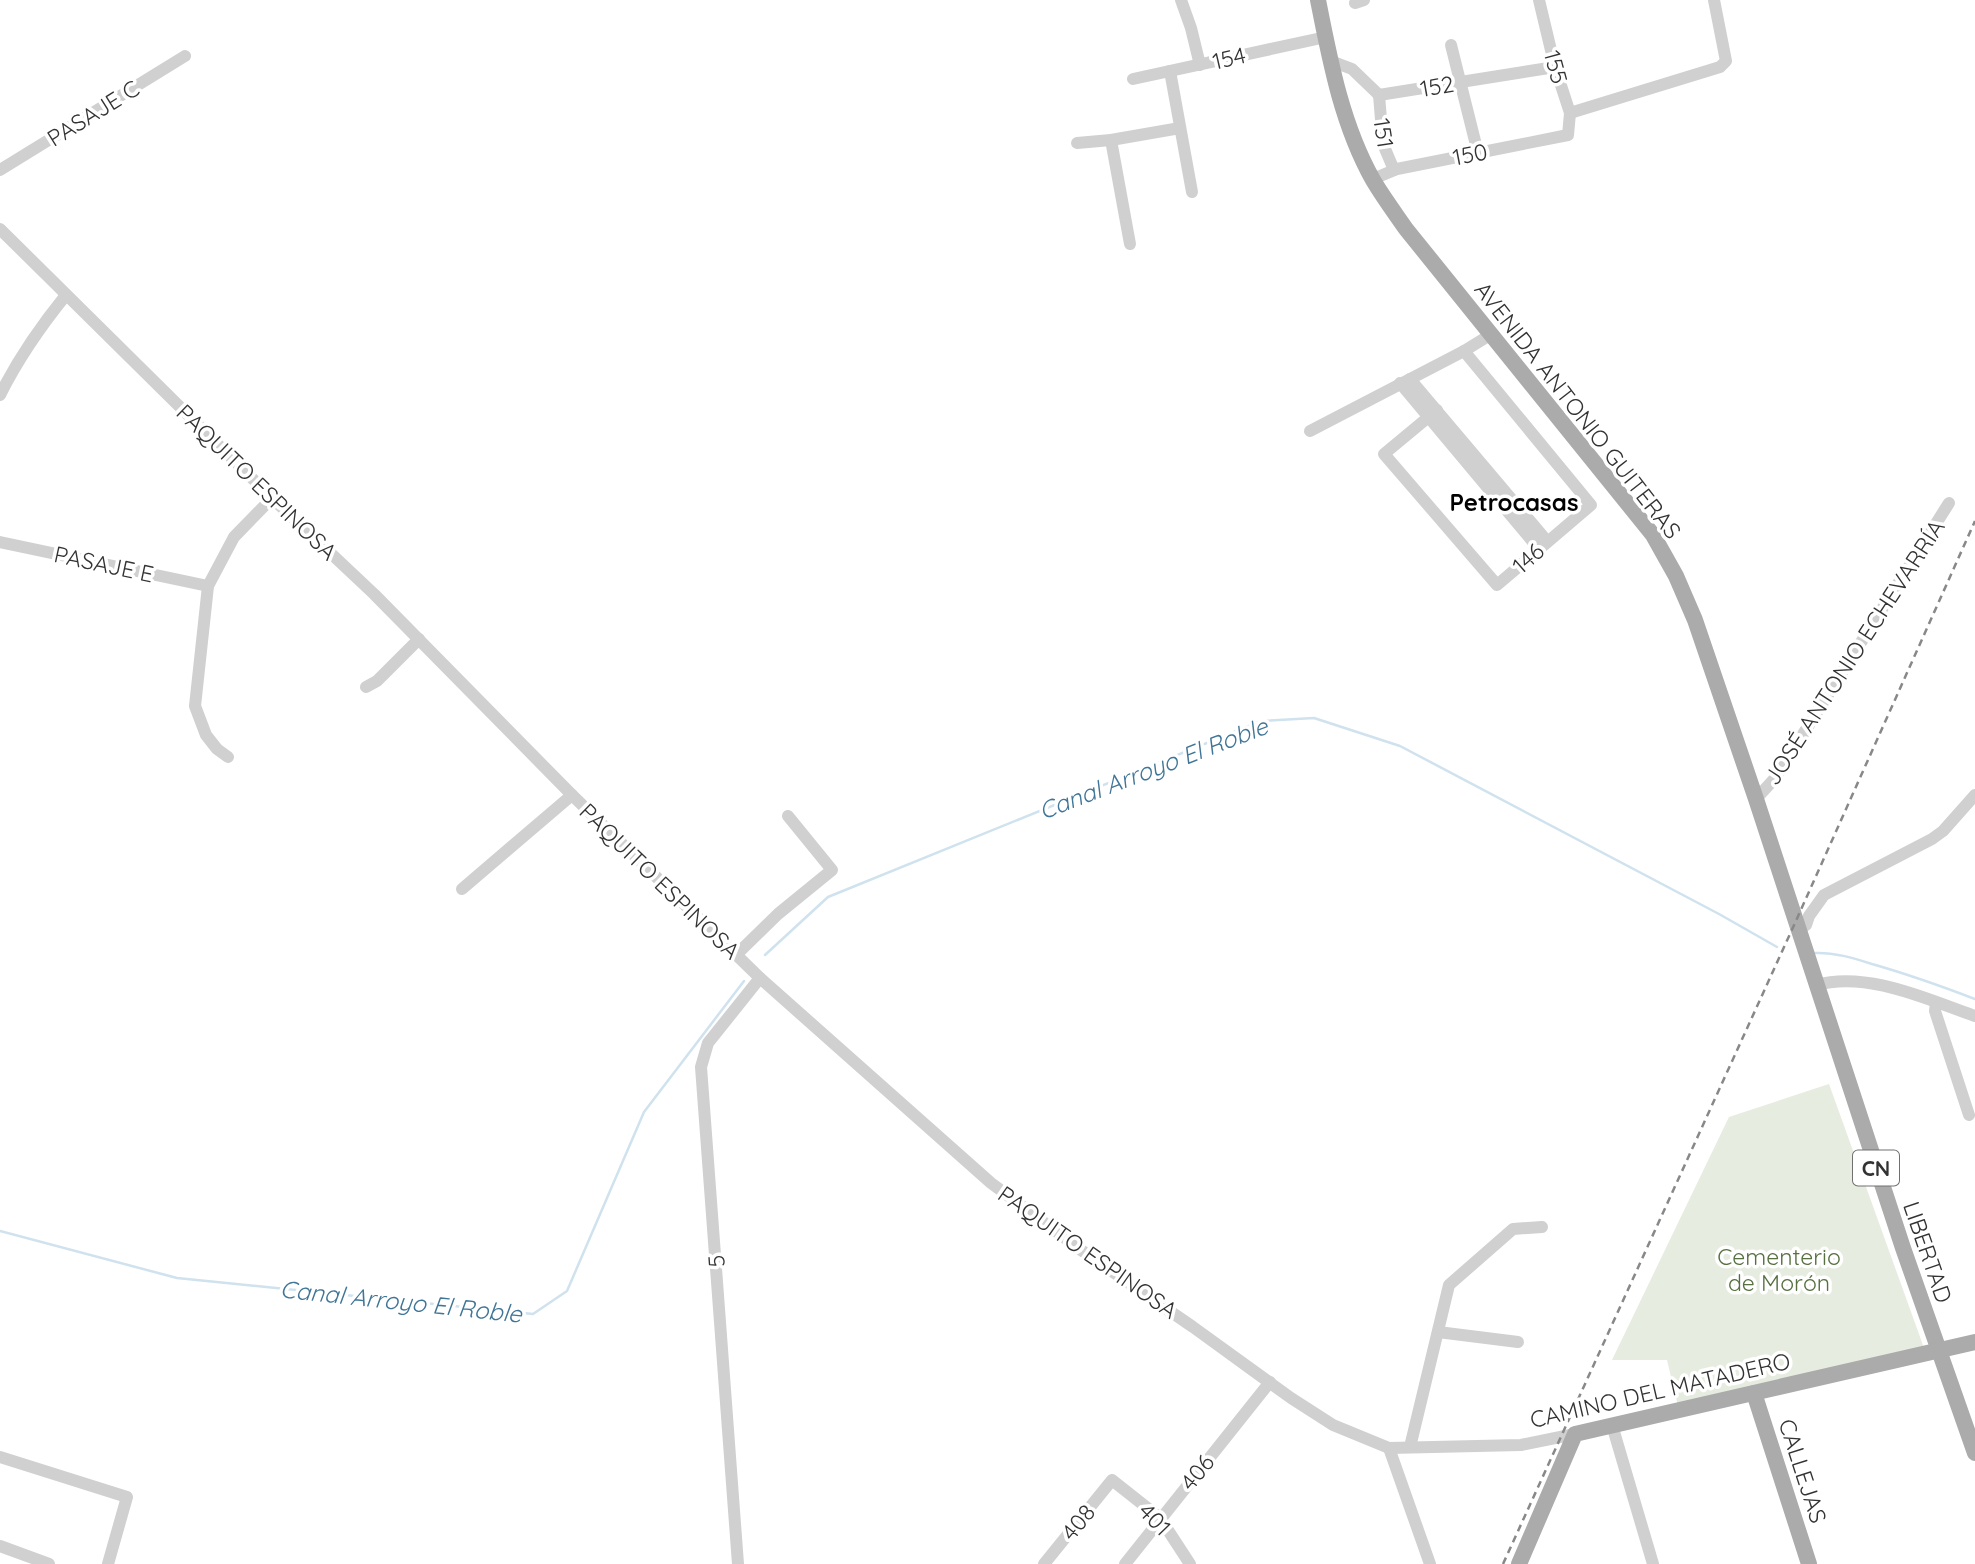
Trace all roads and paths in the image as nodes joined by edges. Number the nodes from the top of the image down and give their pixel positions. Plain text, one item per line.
1 (1181, 0) edge
2 (1318, 0) edge
3 (1539, 0) edge
4 (1714, 0) edge
5 (1326, 37) junction
6 (1451, 45) dead end
7 (185, 56) dead end
8 (1331, 61) junction
9 (1200, 65) junction
10 (1555, 67) junction
11 (1170, 72) junction
12 (1133, 79) dead end
13 (1461, 82) junction
14 (1379, 96) junction
15 (1570, 113) junction
16 (1180, 128) junction
17 (1568, 135) joint
18 (1111, 140) junction
19 (1077, 143) dead end
20 (1478, 153) junction
21 (0, 170) edge
22 (1394, 170) junction
23 (1373, 180) junction
24 (1192, 192) dead end
25 (0, 229) edge
26 (1130, 244) dead end
27 (66, 295) junction
28 (1490, 335) junction
29 (1464, 351) junction
30 (1405, 381) junction
31 (0, 395) edge
32 (1432, 414) junction
33 (1310, 431) dead end
34 (272, 498) junction
35 (1949, 503) dead end
36 (0, 542) edge
37 (1543, 545) junction
38 (208, 586) junction
39 (419, 639) junction
40 (366, 687) dead end
41 (228, 757) dead end
42 (572, 795) junction
43 (1975, 795) edge
44 (1756, 799) junction
45 (788, 816) dead end
46 (462, 889) dead end
47 (1798, 930) junction
48 (736, 955) junction
49 (760, 978) junction
50 (1816, 985) junction
51 (1936, 1003) junction
52 (1975, 1016) edge
53 (1969, 1115) dead end
54 (1542, 1227) dead end
55 (1438, 1332) junction
56 (1518, 1342) dead end
57 (1975, 1342) edge
58 (1938, 1351) junction
59 (1270, 1382) junction
60 (1754, 1393) junction
61 (1612, 1425) junction
62 (1575, 1434) junction
63 (1410, 1447) junction
64 (1389, 1448) junction
65 (1975, 1452) edge
66 (0, 1457) edge
67 (1112, 1480) joint
68 (1160, 1518) junction
69 (0, 1546) edge
70 (49, 1564) edge
71 (108, 1564) edge
72 (738, 1564) edge
73 (1044, 1564) edge
74 (1125, 1564) edge
75 (1190, 1564) edge
76 (1430, 1564) edge
77 (1519, 1564) edge
78 (1653, 1564) edge
79 (1809, 1564) edge

1 - 9 street
2 - 5 main road, AVENIDA ANTONIO GUITERAS / CN
3 - 10 street, 155
4 - 15 street
5 - 8 main road, AVENIDA ANTONIO GUITERAS / CN
5 - 9 street, 154
6 - 13 street
7 - 21 street, PASAJE C
8 - 14 street
8 - 23 main road, AVENIDA ANTONIO GUITERAS / CN
9 - 11 street, 154
10 - 13 street, 152
10 - 15 street, 155
11 - 12 street, 154
11 - 16 street
13 - 14 street, 152
13 - 20 street
14 - 22 street, 151
15 - 17 street, 155
16 - 18 street
16 - 24 street
17 - 20 street, 150
18 - 19 street
18 - 26 street
20 - 22 street, 150
22 - 23 street, 150
23 - 28 main road, AVENIDA ANTONIO GUITERAS / CN
25 - 27 street, PAQUITO ESPINOSA
27 - 31 street
27 - 34 street, PAQUITO ESPINOSA
28 - 29 street
28 - 44 main road, AVENIDA ANTONIO GUITERAS / CN
29 - 30 street
29 - 37 street, 146
30 - 32 street
30 - 33 street
32 - 37 street
32 - 37 street, 146
34 - 38 street
34 - 39 street, PAQUITO ESPINOSA
35 - 44 street, JOSÉ ANTONIO ECHEVARRÍA
36 - 38 street, PASAJE E
38 - 41 street
39 - 40 street
39 - 42 street, PAQUITO ESPINOSA
42 - 46 street
42 - 48 street, PAQUITO ESPINOSA
43 - 47 street
44 - 47 main road, AVENIDA ANTONIO GUITERAS / CN
45 - 48 street
47 - 50 main road, AVENIDA ANTONIO GUITERAS / CN
48 - 49 street, PAQUITO ESPINOSA
49 - 59 street, PAQUITO ESPINOSA
49 - 72 street, 5
50 - 51 street
50 - 58 main road, LIBERTAD / CN
51 - 52 street
51 - 53 street
54 - 55 street
55 - 56 street
55 - 63 street
57 - 58 main road, CAMINO DEL MATADERO
58 - 60 main road, CAMINO DEL MATADERO
58 - 65 main road, LIBERTAD / CN
59 - 64 street, PAQUITO ESPINOSA
59 - 68 street, 406
60 - 61 main road, CAMINO DEL MATADERO
60 - 79 main road, CALLEJAS
61 - 62 main road, CAMINO DEL MATADERO
61 - 78 street
62 - 63 street, CAMINO DEL MATADERO
62 - 77 main road
63 - 64 street, CAMINO DEL MATADERO
64 - 76 street
66 - 71 street
67 - 68 street, 401
67 - 73 street, 408
68 - 74 street, 406
68 - 75 street, 401
69 - 70 street

